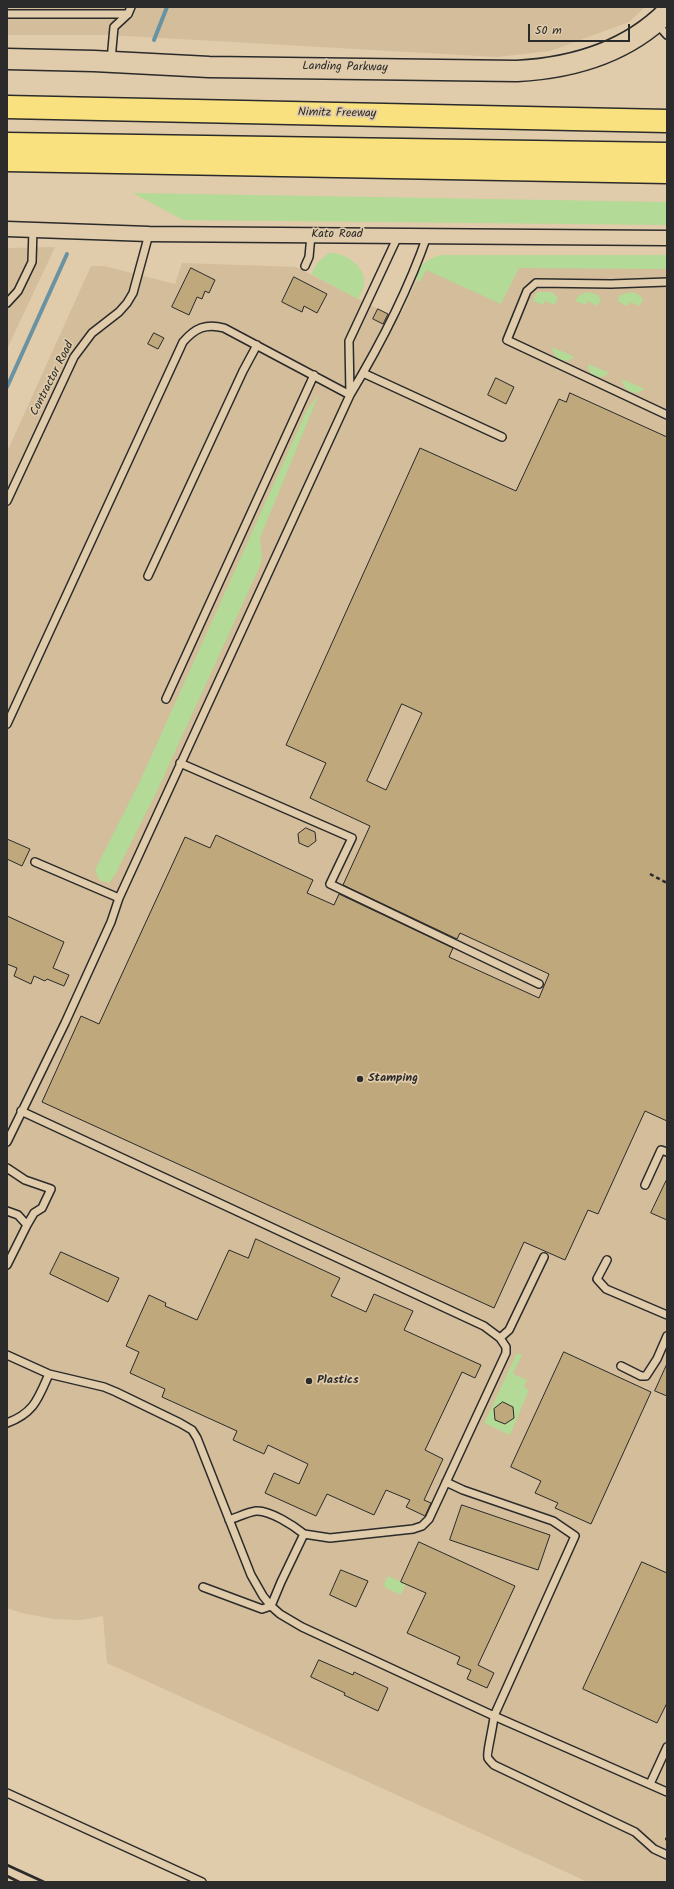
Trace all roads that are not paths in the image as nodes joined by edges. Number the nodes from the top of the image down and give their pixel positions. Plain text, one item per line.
1 (130, 10) edge
2 (8, 12) edge
3 (663, 23) edge
4 (7, 59) edge
5 (111, 62) junction
6 (7, 107) edge
7 (667, 121) edge
8 (7, 144) edge
9 (667, 154) edge
10 (7, 160) edge
11 (667, 172) edge
12 (7, 229) edge
13 (33, 229) junction
14 (149, 234) junction
15 (311, 235) junction
16 (398, 236) junction
17 (427, 236) junction
18 (667, 238) edge
19 (305, 266) dead end
20 (667, 282) edge
21 (7, 303) edge
22 (257, 345) junction
23 (363, 373) junction
24 (314, 375) junction
25 (350, 395) junction
26 (667, 415) edge
27 (502, 437) dead end
28 (7, 501) edge
29 (148, 576) dead end
30 (166, 699) dead end
31 (7, 724) edge
32 (180, 763) junction
33 (35, 862) dead end
34 (119, 898) junction
35 (539, 984) dead end
36 (22, 1111) junction
37 (7, 1142) edge
38 (667, 1152) edge
39 (7, 1168) edge
40 (645, 1185) dead end
41 (7, 1211) edge
42 (27, 1225) junction
43 (544, 1256) dead end
44 (607, 1260) dead end
45 (7, 1265) edge
46 (667, 1315) edge
47 (667, 1336) edge
48 (500, 1338) junction
49 (7, 1355) edge
50 (621, 1366) dead end
51 (49, 1374) junction
52 (7, 1423) edge
53 (446, 1482) junction
54 (230, 1520) junction
55 (304, 1534) junction
56 (203, 1587) dead end
57 (271, 1606) junction
58 (494, 1716) junction
59 (667, 1747) edge
60 (650, 1784) junction
61 (667, 1792) edge
62 (7, 1793) edge
63 (667, 1855) edge
64 (202, 1882) edge

1 - 2 lane
1 - 5 lane
3 - 5 street, Landing Parkway
4 - 5 street, Landing Parkway
6 - 7 highway, Nimitz Freeway
8 - 9 highway
10 - 11 highway
12 - 13 street, Kato Road
13 - 14 street, Kato Road
13 - 21 lane
14 - 15 street, Kato Road
14 - 28 lane, Contractor Road
15 - 16 street, Kato Road
15 - 19 lane
16 - 17 street, Kato Road
16 - 25 lane
17 - 18 street, Kato Road
17 - 23 lane
20 - 26 lane
22 - 24 lane
22 - 29 lane
22 - 31 lane
23 - 25 lane
23 - 27 lane
24 - 25 lane
24 - 30 lane
25 - 32 lane
32 - 34 lane
32 - 35 lane
33 - 34 lane
34 - 36 lane
36 - 37 lane
36 - 48 lane
38 - 40 lane
39 - 42 lane
41 - 42 lane
42 - 45 lane
43 - 48 lane
44 - 46 lane
47 - 50 lane
48 - 53 lane
49 - 51 lane
51 - 52 lane
51 - 54 lane
53 - 55 lane
53 - 58 lane
54 - 55 lane
54 - 57 lane
55 - 57 lane
56 - 57 lane
57 - 58 lane
58 - 60 lane
58 - 63 lane
59 - 60 lane
60 - 61 lane
62 - 64 lane

